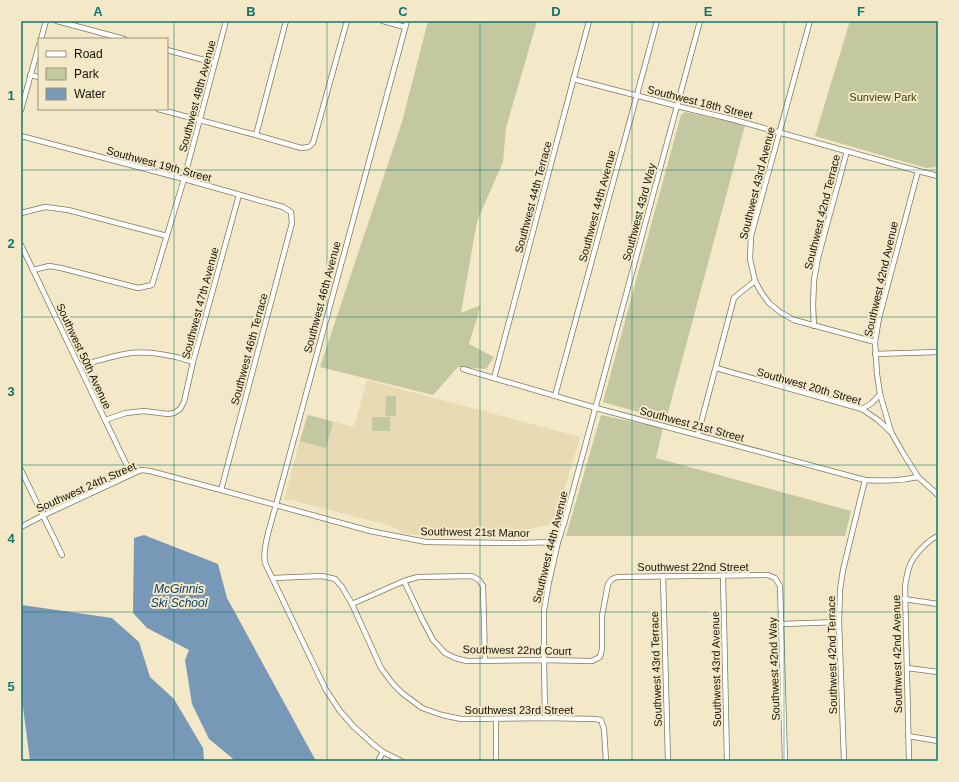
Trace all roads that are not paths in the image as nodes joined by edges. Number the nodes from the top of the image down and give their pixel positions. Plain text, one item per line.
1 (46, 21) edge
2 (57, 21) edge
3 (226, 21) edge
4 (286, 21) edge
5 (347, 21) edge
6 (383, 21) edge
7 (407, 21) edge
8 (589, 21) edge
9 (657, 21) edge
10 (700, 21) edge
11 (810, 21) edge
12 (405, 27) junction
13 (41, 38) edge
14 (120, 38) edge
15 (38, 47) edge
16 (168, 50) edge
17 (215, 63) junction
18 (30, 75) junction
19 (38, 77) edge
20 (573, 79) junction
21 (636, 95) junction
22 (677, 106) junction
23 (21, 110) edge
24 (162, 110) edge
25 (199, 120) junction
26 (780, 132) junction
27 (256, 135) junction
28 (21, 136) edge
29 (847, 151) junction
30 (918, 171) junction
31 (938, 174) edge
32 (184, 179) junction
33 (239, 195) junction
34 (291, 212) joint
35 (21, 213) edge
36 (168, 236) junction
37 (21, 245) edge
38 (33, 270) junction
39 (755, 281) junction
40 (814, 326) junction
41 (875, 342) junction
42 (938, 352) edge
43 (875, 354) junction
44 (193, 362) junction
45 (79, 366) junction
46 (716, 368) junction
47 (463, 369) dead end
48 (494, 378) junction
49 (880, 394) junction
50 (555, 396) junction
51 (596, 408) junction
52 (862, 409) junction
53 (104, 420) junction
54 (891, 432) junction
55 (698, 434) junction
56 (21, 470) edge
57 (131, 474) junction
58 (918, 477) junction
59 (865, 480) junction
60 (221, 490) junction
61 (938, 495) edge
62 (276, 505) junction
63 (42, 516) junction
64 (21, 527) edge
65 (938, 536) edge
66 (558, 542) junction
67 (62, 556) dead end
68 (663, 576) junction
69 (723, 576) junction
70 (273, 578) junction
71 (775, 578) joint
72 (404, 580) junction
73 (904, 599) junction
74 (352, 604) junction
75 (938, 604) edge
76 (839, 622) junction
77 (782, 624) junction
78 (600, 657) joint
79 (485, 660) junction
80 (544, 660) junction
81 (907, 668) junction
82 (938, 672) edge
83 (545, 718) junction
84 (496, 719) junction
85 (908, 736) junction
86 (938, 741) edge
87 (383, 752) junction
88 (378, 761) edge
89 (401, 761) edge
90 (496, 761) edge
91 (606, 761) edge
92 (668, 761) edge
93 (727, 761) edge
94 (785, 761) edge
95 (844, 761) edge
96 (908, 761) edge

1 - 13 street
2 - 14 street
3 - 17 street, Southwest 48th Avenue
4 - 27 street
5 - 27 street
6 - 12 street
7 - 12 street, Southwest 46th Avenue
8 - 20 street, Southwest 44th Terrace
9 - 21 street, Southwest 44th Avenue
10 - 22 street, Southwest 43rd Way
11 - 26 street, Southwest 43rd Avenue
12 - 62 street, Southwest 46th Avenue
15 - 18 street
16 - 17 street
17 - 25 street, Southwest 48th Avenue
18 - 19 street
18 - 23 street
20 - 21 street, Southwest 18th Street
20 - 48 street, Southwest 44th Terrace
21 - 22 street, Southwest 18th Street
21 - 50 street, Southwest 44th Avenue
22 - 26 street, Southwest 18th Street
22 - 51 street, Southwest 43rd Way
24 - 25 street
25 - 27 street
25 - 32 street, Southwest 48th Avenue
26 - 29 street, Southwest 18th Street
26 - 39 street, Southwest 43rd Avenue
28 - 32 street, Southwest 19th Street
29 - 30 street, Southwest 18th Street
29 - 40 street, Southwest 42nd Terrace
30 - 31 street, Southwest 18th Street
30 - 41 street, Southwest 42nd Avenue
32 - 33 street, Southwest 19th Street
32 - 36 street, Southwest 48th Avenue
33 - 34 street, Southwest 19th Street
33 - 44 street, Southwest 47th Avenue
34 - 60 street, Southwest 46th Terrace
35 - 36 street
36 - 38 street, Southwest 48th Avenue
37 - 38 street, Southwest 50th Avenue
38 - 45 street, Southwest 50th Avenue
39 - 40 street
39 - 46 street
40 - 41 street
41 - 43 street, Southwest 42nd Avenue
42 - 43 street
43 - 49 street, Southwest 42nd Avenue
44 - 45 street
44 - 53 street, Southwest 47th Avenue
45 - 53 street, Southwest 50th Avenue
46 - 52 street, Southwest 20th Street
46 - 55 street
47 - 48 street, Southwest 21st Street
48 - 50 street, Southwest 21st Street
49 - 52 street
49 - 54 street, Southwest 42nd Avenue
50 - 51 street, Southwest 21st Street
51 - 55 street, Southwest 21st Street
51 - 66 street, Southwest 44th Avenue
52 - 54 street, Southwest 20th Street
53 - 57 street, Southwest 50th Avenue
54 - 58 street, Southwest 42nd Avenue
55 - 59 street, Southwest 21st Street
56 - 63 street
57 - 60 street, Southwest 24th Street
57 - 63 street, Southwest 24th Street
58 - 59 street, Southwest 21st Street
58 - 61 street, Southwest 42nd Avenue
59 - 76 street, Southwest 42nd Terrace
60 - 62 street, Southwest 24th Street
62 - 66 street, Southwest 21st Manor
62 - 70 street, Southwest 46th Avenue
63 - 64 street, Southwest 24th Street
63 - 67 street
65 - 73 street, Southwest 42nd Avenue
66 - 80 street, Southwest 44th Avenue
68 - 69 street, Southwest 22nd Street
68 - 78 street, Southwest 22nd Street
68 - 92 street, Southwest 43rd Terrace
69 - 71 street, Southwest 22nd Street
69 - 93 street, Southwest 43rd Avenue
70 - 74 street
70 - 87 street
71 - 77 street, Southwest 42nd Way
72 - 74 street
72 - 79 street, Southwest 22nd Court
72 - 79 street
73 - 75 street
73 - 81 street, Southwest 42nd Avenue
74 - 84 street, Southwest 23rd Street
76 - 77 street
76 - 95 street, Southwest 42nd Terrace
77 - 94 street, Southwest 42nd Way
78 - 80 street, Southwest 22nd Court
79 - 80 street, Southwest 22nd Court
80 - 83 street, Southwest 44th Avenue
81 - 82 street
81 - 85 street, Southwest 42nd Avenue
83 - 84 street, Southwest 23rd Street
83 - 91 street, Southwest 23rd Street
84 - 90 street
85 - 86 street
85 - 96 street, Southwest 42nd Avenue
87 - 88 street
87 - 89 street

